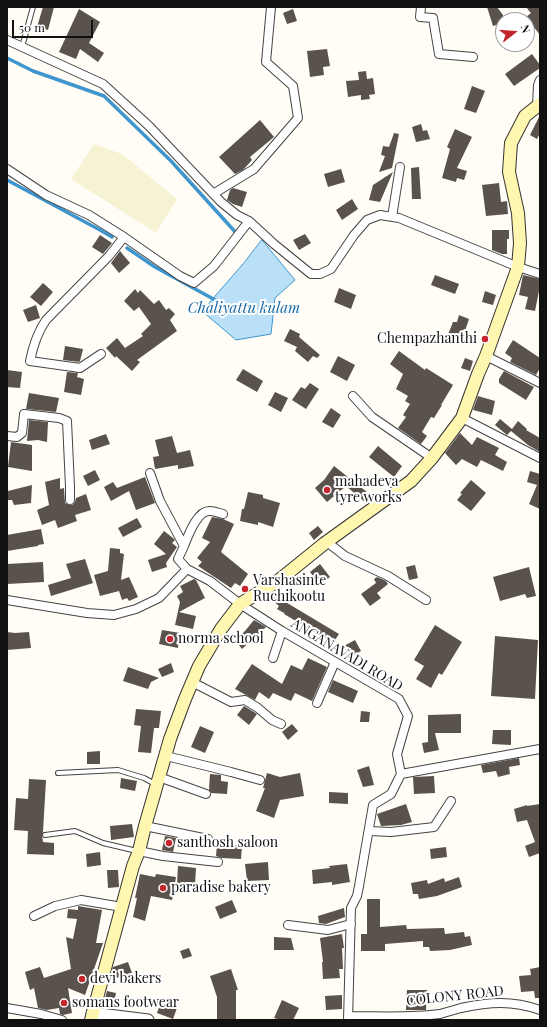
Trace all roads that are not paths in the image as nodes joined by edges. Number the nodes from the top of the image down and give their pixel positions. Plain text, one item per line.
1 (33, 7) edge
2 (271, 7) edge
3 (420, 7) edge
4 (7, 40) edge
5 (22, 47) junction
6 (473, 57) dead end
7 (540, 80) edge
8 (538, 105) edge
9 (400, 167) dead end
10 (7, 169) edge
11 (213, 194) junction
12 (392, 216) junction
13 (249, 221) junction
14 (124, 237) junction
15 (518, 267) junction
16 (540, 274) edge
17 (101, 354) dead end
18 (486, 356) junction
19 (540, 383) edge
20 (353, 396) dead end
21 (462, 418) junction
22 (7, 436) edge
23 (432, 458) junction
24 (540, 458) edge
25 (150, 473) dead end
26 (70, 500) dead end
27 (223, 514) dead end
28 (327, 542) junction
29 (184, 546) junction
30 (187, 569) junction
31 (7, 600) edge
32 (426, 600) dead end
33 (240, 604) junction
34 (282, 631) junction
35 (273, 658) dead end
36 (335, 662) junction
37 (192, 682) junction
38 (317, 703) dead end
39 (281, 724) dead end
40 (540, 749) edge
41 (166, 756) junction
42 (58, 773) dead end
43 (401, 774) junction
44 (260, 780) dead end
45 (158, 781) junction
46 (206, 794) dead end
47 (451, 801) dead end
48 (145, 826) junction
49 (369, 831) junction
50 (44, 835) dead end
51 (208, 839) dead end
52 (139, 852) junction
53 (218, 862) dead end
54 (122, 907) junction
55 (34, 916) dead end
56 (350, 924) junction
57 (288, 925) dead end
58 (7, 1008) edge
59 (540, 1010) edge
60 (92, 1016) edge
61 (348, 1018) edge
62 (62, 1020) edge
63 (148, 1020) edge

1 - 5 lane
2 - 11 street
3 - 6 street
4 - 5 street
5 - 11 street
7 - 8 street
8 - 15 main road
9 - 12 street
10 - 14 street
11 - 13 street
12 - 13 street
12 - 15 street
13 - 14 street
14 - 17 street
15 - 16 street
15 - 18 main road
18 - 19 street
18 - 21 main road
20 - 23 street
21 - 23 main road
21 - 24 street
22 - 26 street
23 - 28 main road
25 - 29 street
27 - 29 street
28 - 32 street
28 - 33 main road
29 - 30 street
30 - 31 street
30 - 33 street, ANGANAVADI ROAD
33 - 34 street, ANGANAVADI ROAD
33 - 37 main road
34 - 35 street
34 - 36 street, ANGANAVADI ROAD
36 - 38 street
36 - 43 street, ANGANAVADI ROAD
37 - 39 street
37 - 41 main road
40 - 43 street
41 - 44 street
41 - 45 main road
42 - 45 lane
43 - 49 street
45 - 46 street
45 - 48 main road
47 - 49 street
48 - 51 street
48 - 52 main road
49 - 56 street
50 - 52 lane
52 - 53 street
52 - 54 main road
54 - 55 street
54 - 60 main road
56 - 57 street
56 - 61 street
58 - 62 street
59 - 61 street, COLONY ROAD
60 - 63 street

